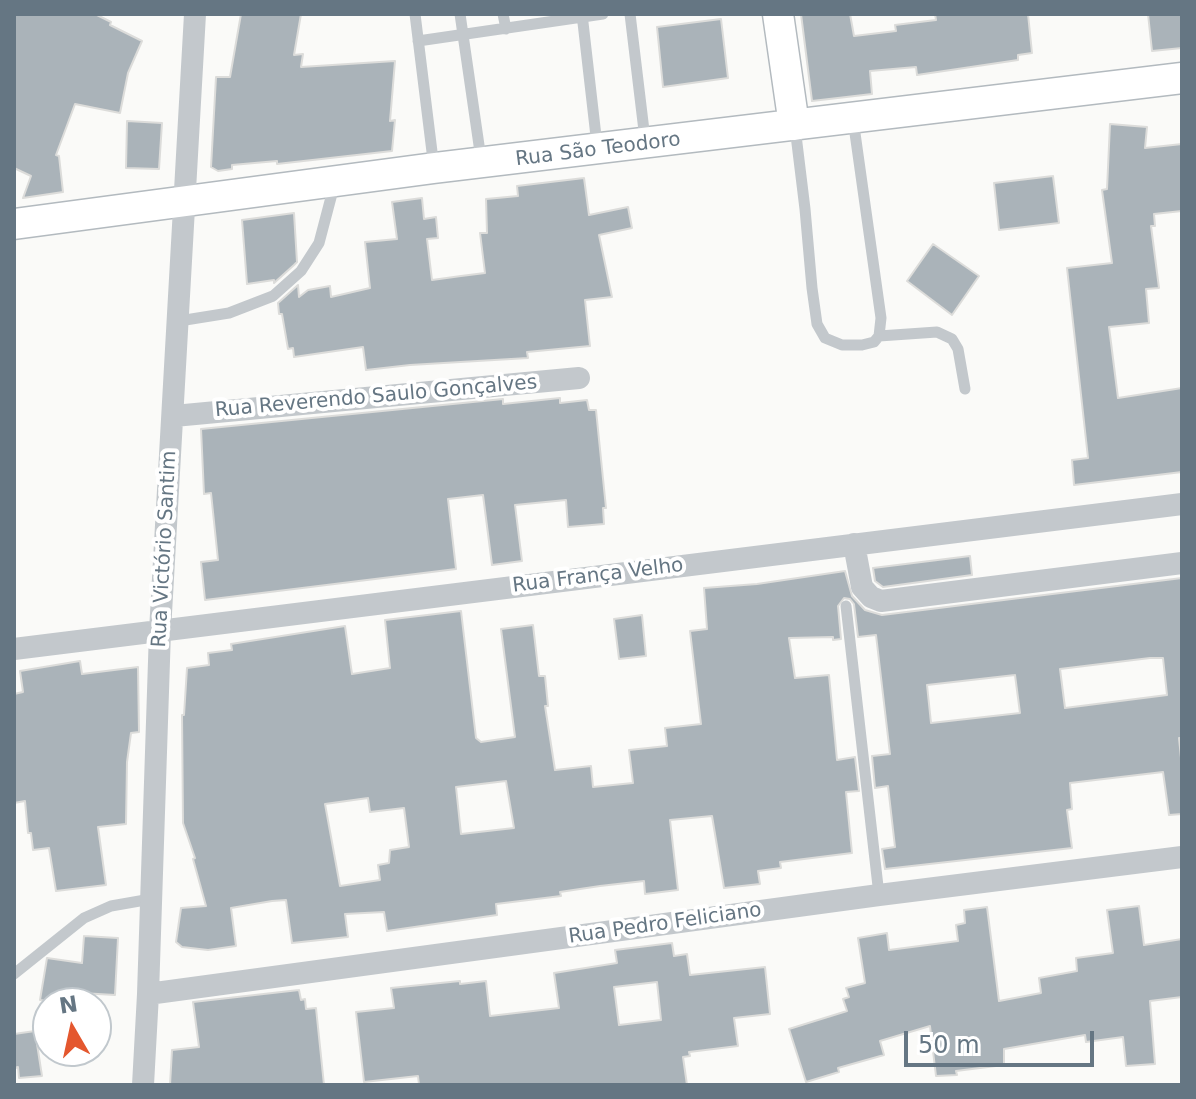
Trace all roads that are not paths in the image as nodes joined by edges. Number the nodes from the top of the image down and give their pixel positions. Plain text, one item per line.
1 (415, 14) edge
2 (460, 14) edge
3 (503, 14) edge
4 (603, 14) edge
5 (630, 14) edge
6 (191, 16) edge
7 (582, 16) edge
8 (775, 17) edge
9 (506, 29) junction
10 (463, 33) junction
11 (418, 41) junction
12 (1182, 78) edge
13 (1097, 87) junction
14 (1182, 98) edge
15 (853, 118) junction
16 (794, 125) junction
17 (645, 144) junction
18 (597, 150) junction
19 (482, 164) junction
20 (434, 168) junction
21 (335, 181) junction
22 (185, 201) junction
23 (18, 220) edge
24 (179, 321) junction
25 (879, 336) junction
26 (579, 378) dead end
27 (965, 389) dead end
28 (174, 416) junction
29 (1182, 504) edge
30 (854, 544) junction
31 (1182, 563) edge
32 (846, 606) dead end
33 (160, 631) junction
34 (14, 649) edge
35 (1182, 857) edge
36 (879, 895) junction
37 (151, 899) junction
38 (14, 974) edge
39 (148, 994) junction
40 (143, 1085) edge

1 - 11 lane
2 - 10 lane
3 - 9 lane
4 - 7 lane
5 - 17 lane
6 - 22 street, Rua Victório Santim
7 - 9 lane
7 - 18 lane
8 - 16 main road
9 - 10 lane
10 - 11 lane
10 - 19 lane
11 - 20 lane
12 - 13 main road, Rua São Teodoro
13 - 14 main road
13 - 15 main road, Rua São Teodoro
15 - 16 main road, Rua São Teodoro
15 - 25 lane
16 - 17 main road, Rua São Teodoro
16 - 25 lane
17 - 18 main road, Rua São Teodoro
18 - 19 main road, Rua São Teodoro
19 - 20 main road, Rua São Teodoro
20 - 21 main road, Rua São Teodoro
21 - 22 main road, Rua São Teodoro
21 - 24 lane
22 - 23 main road, Rua São Teodoro
22 - 24 street, Rua Victório Santim
24 - 28 street, Rua Victório Santim
25 - 27 lane
26 - 28 street, Rua Reverendo Saulo Gonçalves
28 - 33 street, Rua Victório Santim
29 - 30 street, Rua França Velho
30 - 31 street
30 - 33 street, Rua França Velho
32 - 36 lane
33 - 34 street, Rua França Velho
33 - 37 street, Rua Victório Santim
35 - 36 street, Rua Pedro Feliciano
36 - 39 street, Rua Pedro Feliciano
37 - 38 lane
37 - 39 street, Rua Victório Santim
39 - 40 street, Rua Victório Santim

